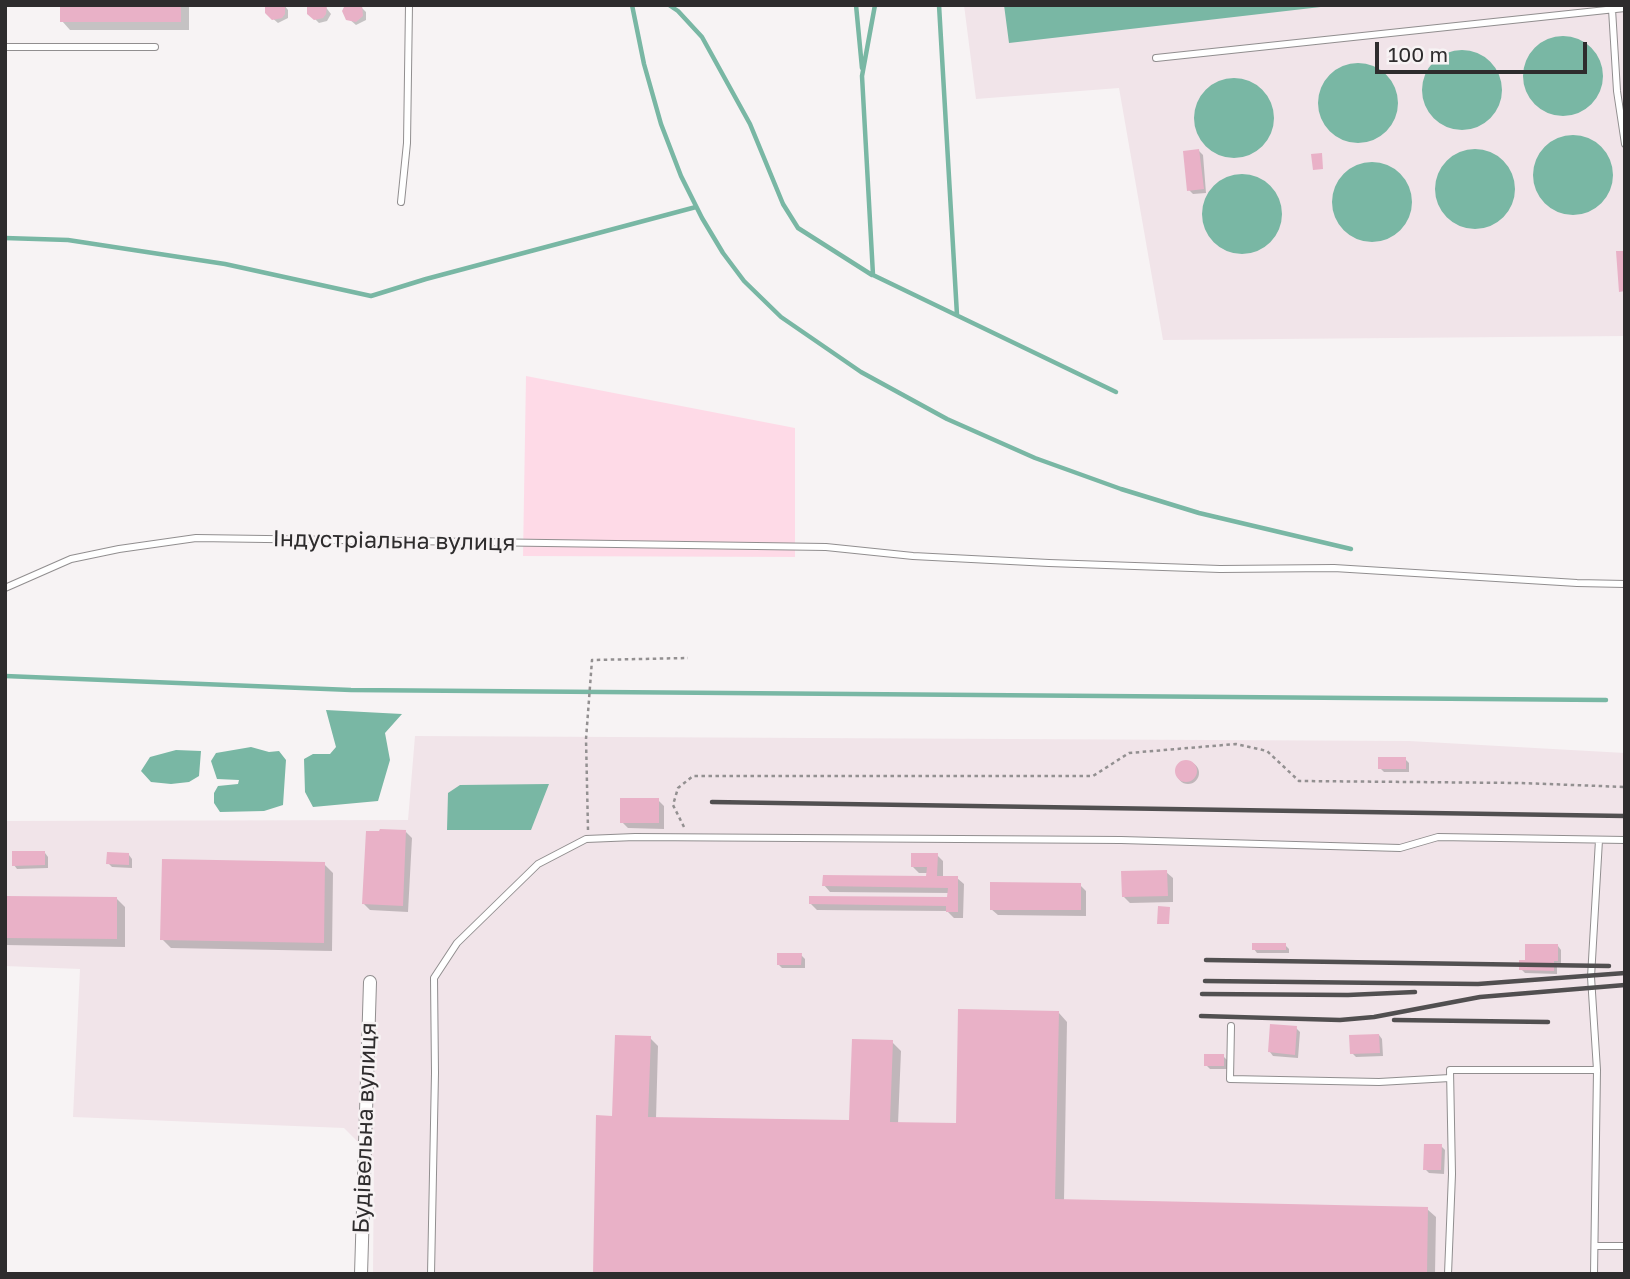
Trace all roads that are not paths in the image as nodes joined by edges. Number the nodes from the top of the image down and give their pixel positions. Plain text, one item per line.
1 (410, 5) edge
2 (1625, 8) edge
3 (1612, 9) junction
4 (5, 47) edge
5 (155, 47) dead end
6 (1156, 58) dead end
7 (1625, 144) edge
8 (401, 202) dead end
9 (1625, 584) edge
10 (5, 588) edge
11 (1599, 840) junction
12 (1625, 840) edge
13 (370, 982) dead end
14 (1231, 1026) dead end
15 (1597, 1070) junction
16 (1450, 1078) junction
17 (1595, 1246) junction
18 (1625, 1246) edge
19 (361, 1274) edge
20 (431, 1274) edge
21 (1448, 1274) edge
22 (1594, 1274) edge

1 - 8 lane
2 - 3 lane
3 - 6 lane
3 - 7 lane
4 - 5 lane
9 - 10 lane, Індустріальна вулиця
11 - 12 lane
11 - 15 lane
11 - 20 lane
13 - 19 street, Будівельна вулиця
14 - 16 lane
15 - 16 lane
15 - 17 lane
16 - 21 lane
17 - 18 lane
17 - 22 lane

